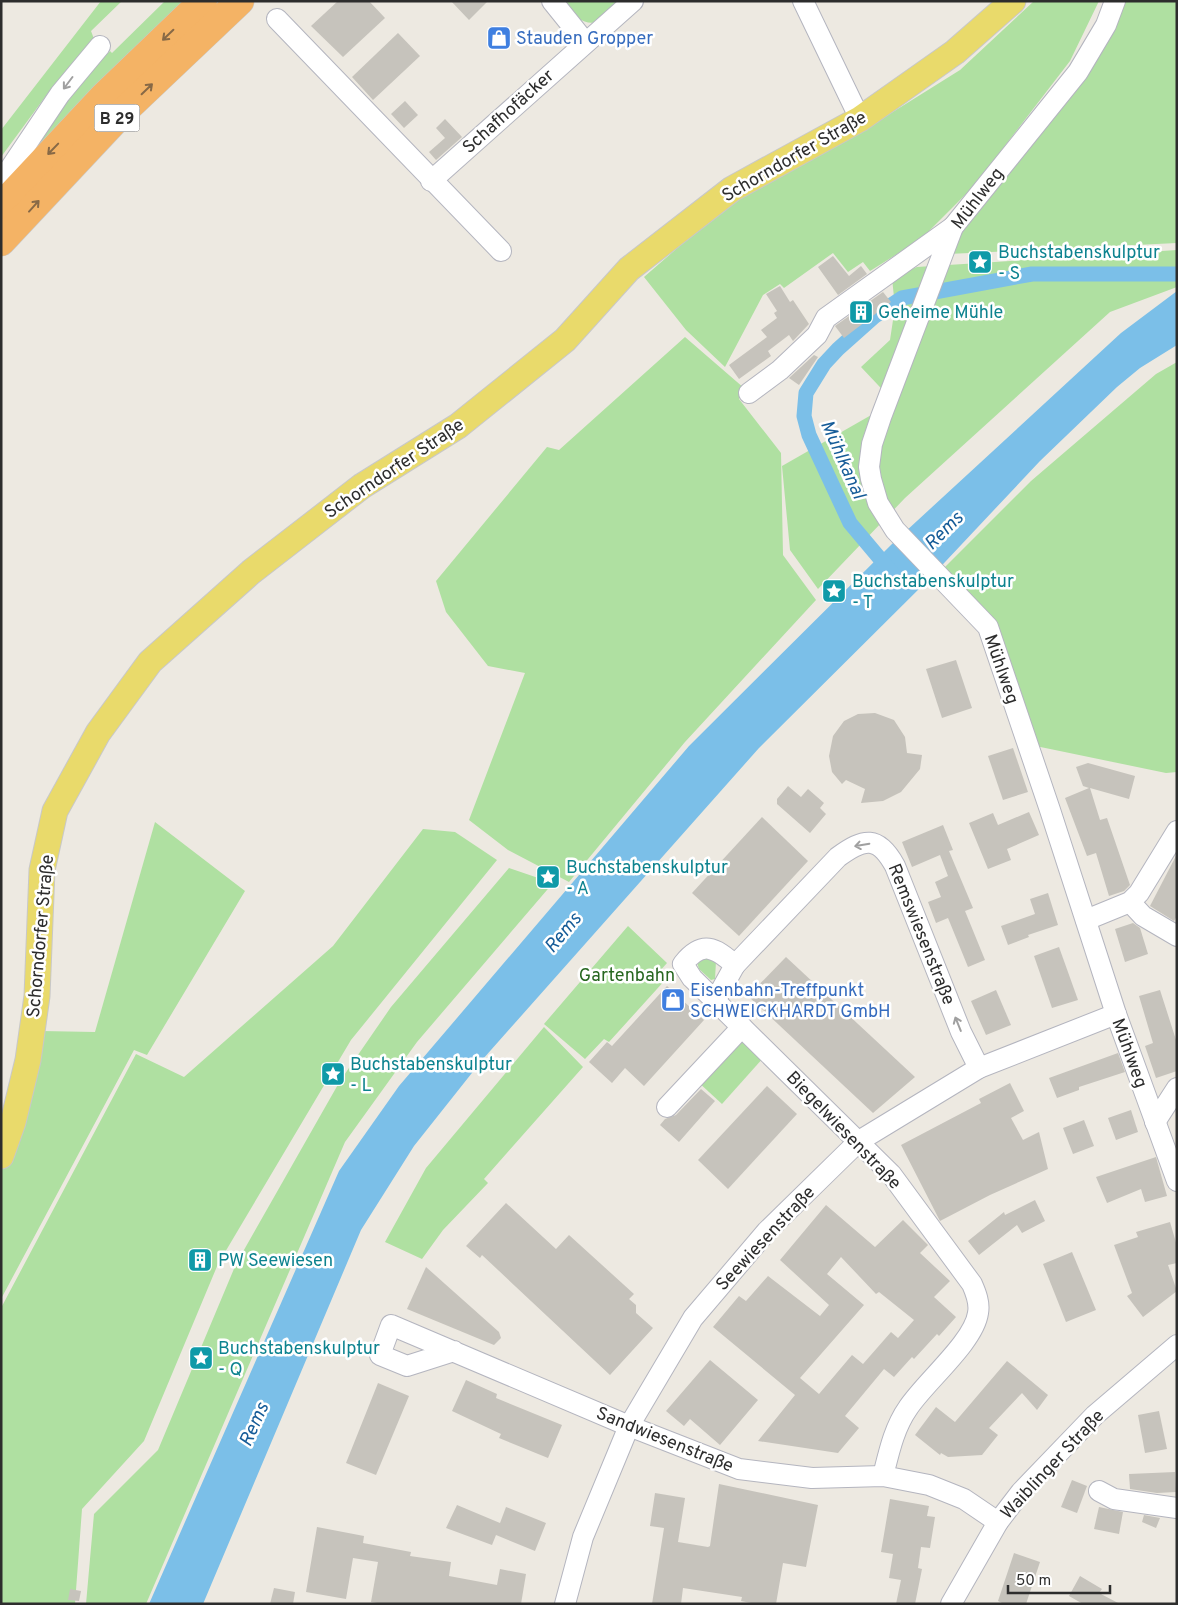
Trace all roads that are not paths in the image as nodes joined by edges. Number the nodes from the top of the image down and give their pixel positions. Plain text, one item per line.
1 (203, 1) edge
2 (240, 1) edge
3 (552, 1) edge
4 (633, 1) edge
5 (803, 1) edge
6 (1013, 1) edge
7 (1115, 1) edge
8 (277, 19) dead end
9 (585, 42) junction
10 (100, 46) dead end
11 (860, 119) junction
12 (431, 181) junction
13 (1, 182) edge
14 (1, 206) edge
15 (953, 227) junction
16 (1, 242) edge
17 (501, 251) dead end
18 (749, 393) dead end
19 (1177, 831) edge
20 (1130, 902) junction
21 (1086, 920) junction
22 (1177, 936) edge
23 (735, 965) junction
24 (715, 1000) junction
25 (1116, 1014) junction
26 (742, 1027) junction
27 (979, 1068) junction
28 (1177, 1088) edge
29 (667, 1107) dead end
30 (1155, 1122) junction
31 (858, 1141) junction
32 (1, 1156) edge
33 (1177, 1181) edge
34 (1177, 1345) edge
35 (454, 1351) dead end
36 (629, 1426) junction
37 (883, 1476) junction
38 (1099, 1492) dead end
39 (1177, 1508) edge
40 (998, 1522) junction
41 (565, 1604) edge
42 (951, 1604) edge

1 -> 14 highway, B 29
16 -> 2 highway, B 29
3 - 9 street
4 - 9 street, Schafhofäcker
5 - 11 street
6 - 11 main road, Schorndorfer Straße
7 - 15 street, Mühlweg
8 - 12 street
9 - 12 street, Schafhofäcker
10 -> 13 street
11 - 32 main road, Schorndorfer Straße
12 - 17 street
15 - 18 street
15 - 21 street, Mühlweg
19 - 20 street
20 - 21 street
20 - 22 street
21 - 25 street, Mühlweg
23 - 24 street
23 - 24 street, Biegelwiesenstraße
27 -> 23 street, Remswiesenstraße
24 - 26 street, Biegelwiesenstraße
25 - 27 street, Seewiesenstraße
25 - 30 street, Mühlweg
26 - 29 street
26 - 31 street, Biegelwiesenstraße
27 - 31 street, Seewiesenstraße
28 - 30 street
30 - 33 street, Mühlweg
31 - 36 street, Seewiesenstraße
31 - 37 street, Biegelwiesenstraße
34 - 40 street, Waiblinger Straße
35 - 36 street, Sandwiesenstraße
36 - 37 street, Sandwiesenstraße
36 - 41 street, Seewiesenstraße
37 - 40 street, Sandwiesenstraße
38 - 39 street
40 - 42 street, Waiblinger Straße

